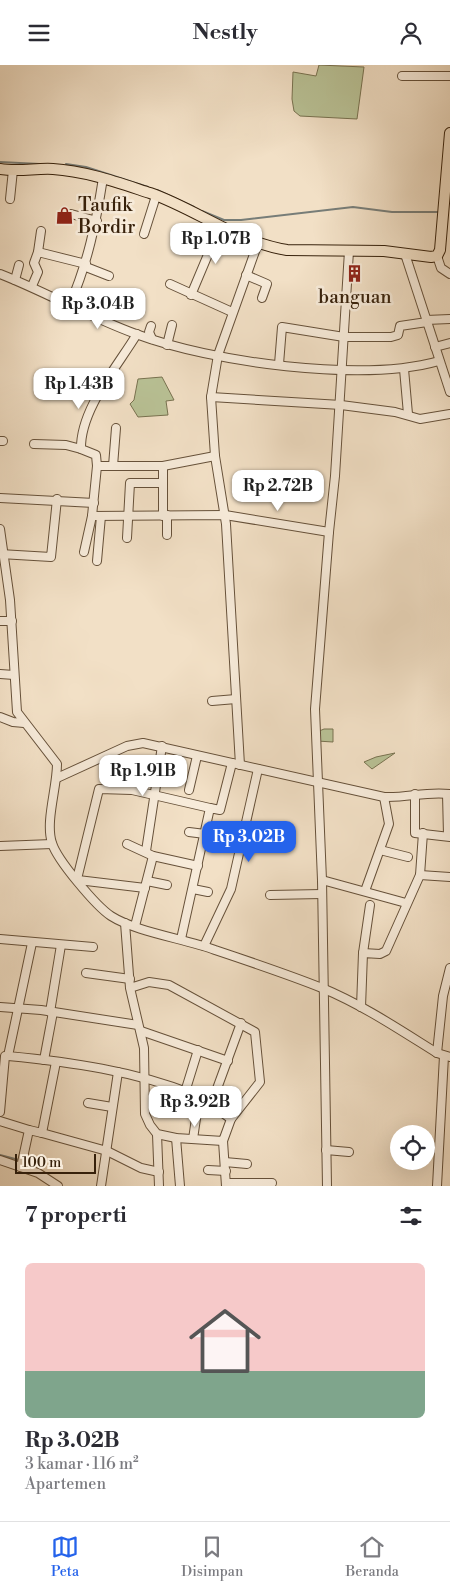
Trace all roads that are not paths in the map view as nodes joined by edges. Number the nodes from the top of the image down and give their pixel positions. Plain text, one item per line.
1 (402, 76) dead end
2 (450, 76) edge
3 (450, 133) edge
4 (0, 169) edge
5 (13, 170) junction
6 (103, 178) junction
7 (156, 196) junction
8 (10, 199) dead end
9 (444, 211) edge
10 (71, 214) dead end
11 (97, 221) junction
12 (220, 226) junction
13 (41, 231) dead end
14 (144, 234) dead end
15 (258, 243) junction
16 (349, 251) junction
17 (38, 252) junction
18 (405, 254) junction
19 (437, 256) junction
20 (19, 265) dead end
21 (86, 266) junction
22 (0, 274) edge
23 (450, 274) edge
24 (246, 275) junction
25 (109, 276) dead end
26 (15, 280) junction
27 (170, 284) dead end
28 (32, 286) junction
29 (191, 295) junction
30 (262, 298) dead end
31 (70, 304) junction
32 (232, 312) junction
33 (450, 319) edge
34 (427, 321) junction
35 (172, 325) dead end
36 (151, 326) dead end
37 (136, 334) junction
38 (344, 337) junction
39 (152, 339) junction
40 (450, 343) edge
41 (167, 345) junction
42 (434, 347) junction
43 (218, 355) junction
44 (439, 361) junction
45 (279, 364) junction
46 (342, 369) junction
47 (404, 369) junction
48 (450, 392) edge
49 (211, 397) junction
50 (341, 405) junction
51 (408, 414) junction
52 (450, 414) edge
53 (116, 428) dead end
54 (34, 444) dead end
55 (81, 449) junction
56 (215, 455) junction
57 (97, 466) junction
58 (113, 466) junction
59 (163, 466) junction
60 (163, 483) junction
61 (0, 498) edge
62 (57, 499) junction
63 (94, 503) junction
64 (225, 515) junction
65 (92, 516) junction
66 (101, 516) junction
67 (127, 516) junction
68 (165, 516) junction
69 (0, 529) edge
70 (329, 532) junction
71 (167, 535) dead end
72 (127, 538) dead end
73 (2, 553) edge
74 (84, 553) dead end
75 (97, 561) dead end
76 (0, 621) edge
77 (12, 621) junction
78 (0, 674) edge
79 (14, 675) junction
80 (236, 699) junction
81 (212, 701) dead end
82 (0, 717) edge
83 (24, 723) junction
84 (162, 746) junction
85 (197, 756) junction
86 (57, 764) junction
87 (236, 764) junction
88 (258, 769) junction
89 (70, 771) junction
90 (57, 778) junction
91 (316, 781) junction
92 (189, 790) dead end
93 (415, 794) junction
94 (448, 794) edge
95 (154, 795) junction
96 (384, 797) junction
97 (210, 808) junction
98 (189, 832) dead end
99 (424, 833) junction
100 (205, 834) junction
101 (449, 836) edge
102 (52, 844) junction
103 (127, 844) dead end
104 (0, 845) edge
105 (380, 850) junction
106 (150, 853) junction
107 (408, 857) dead end
108 (198, 866) junction
109 (420, 875) junction
110 (450, 877) edge
111 (78, 880) junction
112 (322, 880) junction
113 (146, 884) junction
114 (168, 885) dead end
115 (193, 889) junction
116 (365, 891) junction
117 (208, 892) dead end
118 (322, 894) junction
119 (270, 895) dead end
120 (406, 903) junction
121 (370, 905) dead end
122 (125, 923) junction
123 (135, 926) junction
124 (0, 939) edge
125 (181, 939) junction
126 (32, 943) junction
127 (61, 945) junction
128 (204, 946) junction
129 (93, 947) dead end
130 (363, 953) junction
131 (450, 968) edge
132 (86, 973) dead end
133 (130, 979) junction
134 (130, 988) junction
135 (322, 988) junction
136 (447, 992) edge
137 (0, 1007) edge
138 (361, 1007) junction
139 (19, 1009) junction
140 (52, 1012) junction
141 (241, 1023) junction
142 (139, 1028) junction
143 (198, 1050) junction
144 (5, 1055) edge
145 (444, 1056) edge
146 (44, 1060) junction
147 (228, 1061) junction
148 (56, 1062) junction
149 (118, 1072) junction
150 (143, 1078) junction
151 (185, 1092) junction
152 (200, 1098) junction
153 (88, 1103) dead end
154 (211, 1105) junction
155 (112, 1107) junction
156 (0, 1112) edge
157 (231, 1119) junction
158 (0, 1121) edge
159 (29, 1130) junction
160 (42, 1133) junction
161 (157, 1134) junction
162 (176, 1138) junction
163 (193, 1139) junction
164 (223, 1141) junction
165 (326, 1150) junction
166 (107, 1151) junction
167 (349, 1152) dead end
168 (0, 1160) edge
169 (225, 1162) junction
170 (22, 1163) junction
171 (247, 1164) dead end
172 (208, 1170) dead end
173 (226, 1171) junction
174 (159, 1172) junction
175 (272, 1183) dead end
176 (226, 1184) edge
177 (58, 1186) edge
178 (101, 1186) edge
179 (159, 1186) edge
180 (180, 1186) edge
181 (327, 1186) edge
182 (437, 1186) edge

1 - 2 street
3 - 9 main road
4 - 5 main road
5 - 6 main road
5 - 8 street
6 - 7 main road
6 - 11 street
7 - 12 main road
7 - 14 street
9 - 19 main road
10 - 11 street
11 - 21 street
12 - 15 main road
12 - 29 street
13 - 17 street
15 - 16 main road
15 - 24 street
16 - 18 main road
16 - 38 street
17 - 21 street
17 - 28 street
18 - 19 main road
18 - 34 street
19 - 23 street
20 - 26 street
21 - 25 street
21 - 31 street
22 - 26 street
24 - 30 street
24 - 32 street
26 - 28 street
27 - 29 street
28 - 31 street
29 - 32 street
31 - 37 street
32 - 43 street
33 - 34 street
34 - 38 street
34 - 42 street
35 - 41 street
36 - 39 street
37 - 39 street
37 - 55 street
38 - 45 street
38 - 46 street
39 - 41 street
40 - 42 street
41 - 43 street
42 - 44 street
43 - 45 street
43 - 49 street
44 - 47 street
44 - 48 street
45 - 46 street
46 - 47 street
46 - 50 street
47 - 51 street
49 - 50 street
49 - 56 street
50 - 51 street
50 - 70 street
51 - 52 street
53 - 58 street
54 - 55 street
55 - 57 street
56 - 59 street
56 - 64 street
57 - 58 street
57 - 63 street
58 - 59 street
59 - 60 street
60 - 67 street
60 - 68 street
61 - 62 street
62 - 63 street
62 - 73 street
63 - 65 street
64 - 68 street
64 - 70 street
64 - 80 street
65 - 66 street
65 - 74 street
66 - 67 street
66 - 75 street
67 - 68 street
67 - 72 street
68 - 71 street
69 - 73 street
70 - 91 street
73 - 77 street
76 - 77 street
77 - 79 street
78 - 79 street
79 - 83 street
80 - 81 street
80 - 87 street
82 - 83 street
83 - 86 street
84 - 85 street
84 - 89 street
84 - 95 street
85 - 87 street
85 - 92 street
86 - 89 street
86 - 90 street
87 - 88 street
87 - 97 street
88 - 91 street
88 - 128 street
89 - 90 street
90 - 102 street
91 - 96 street
91 - 112 street
93 - 94 street
93 - 96 street
93 - 99 street
94 - 101 street
95 - 97 street
95 - 106 street
95 - 111 street
96 - 105 street
97 - 100 street
98 - 100 street
99 - 101 street
99 - 109 street
100 - 108 street
102 - 104 street
102 - 111 street
103 - 106 street
105 - 107 street
105 - 116 street
106 - 108 street
106 - 113 street
108 - 115 street
109 - 110 street
109 - 120 street
111 - 113 street
111 - 122 street
112 - 116 street
112 - 118 street
113 - 114 street
113 - 123 street
115 - 117 street
115 - 125 street
116 - 120 street
118 - 119 street
118 - 135 street
120 - 130 street
121 - 130 street
122 - 123 street
122 - 133 street
123 - 125 street
124 - 126 street
125 - 128 street
126 - 127 street
126 - 139 street
127 - 129 street
127 - 140 street
128 - 135 street
130 - 138 street
131 - 136 street
132 - 133 street
133 - 134 street
134 - 141 street
134 - 142 street
135 - 138 street
135 - 165 street
136 - 145 street
137 - 139 street
138 - 145 street
139 - 140 street
139 - 144 street
140 - 142 street
140 - 146 street
141 - 147 street
141 - 157 street
142 - 143 street
142 - 150 street
143 - 147 street
143 - 151 street
144 - 146 street
144 - 156 street
145 - 182 street
146 - 148 street
147 - 154 street
148 - 149 street
148 - 160 street
149 - 150 street
149 - 155 street
150 - 151 street
150 - 161 street
151 - 152 street
152 - 154 street
152 - 163 street
153 - 155 street
154 - 157 street
155 - 166 street
157 - 164 street
158 - 159 street
159 - 160 street
159 - 170 street
160 - 166 street
161 - 162 street
161 - 174 street
162 - 163 street
162 - 180 street
163 - 164 street
164 - 169 street
165 - 167 street
165 - 181 street
166 - 174 street
166 - 178 street
168 - 170 street
169 - 171 street
169 - 173 street
170 - 177 street
172 - 173 street
173 - 176 street
174 - 179 street
175 - 176 street

